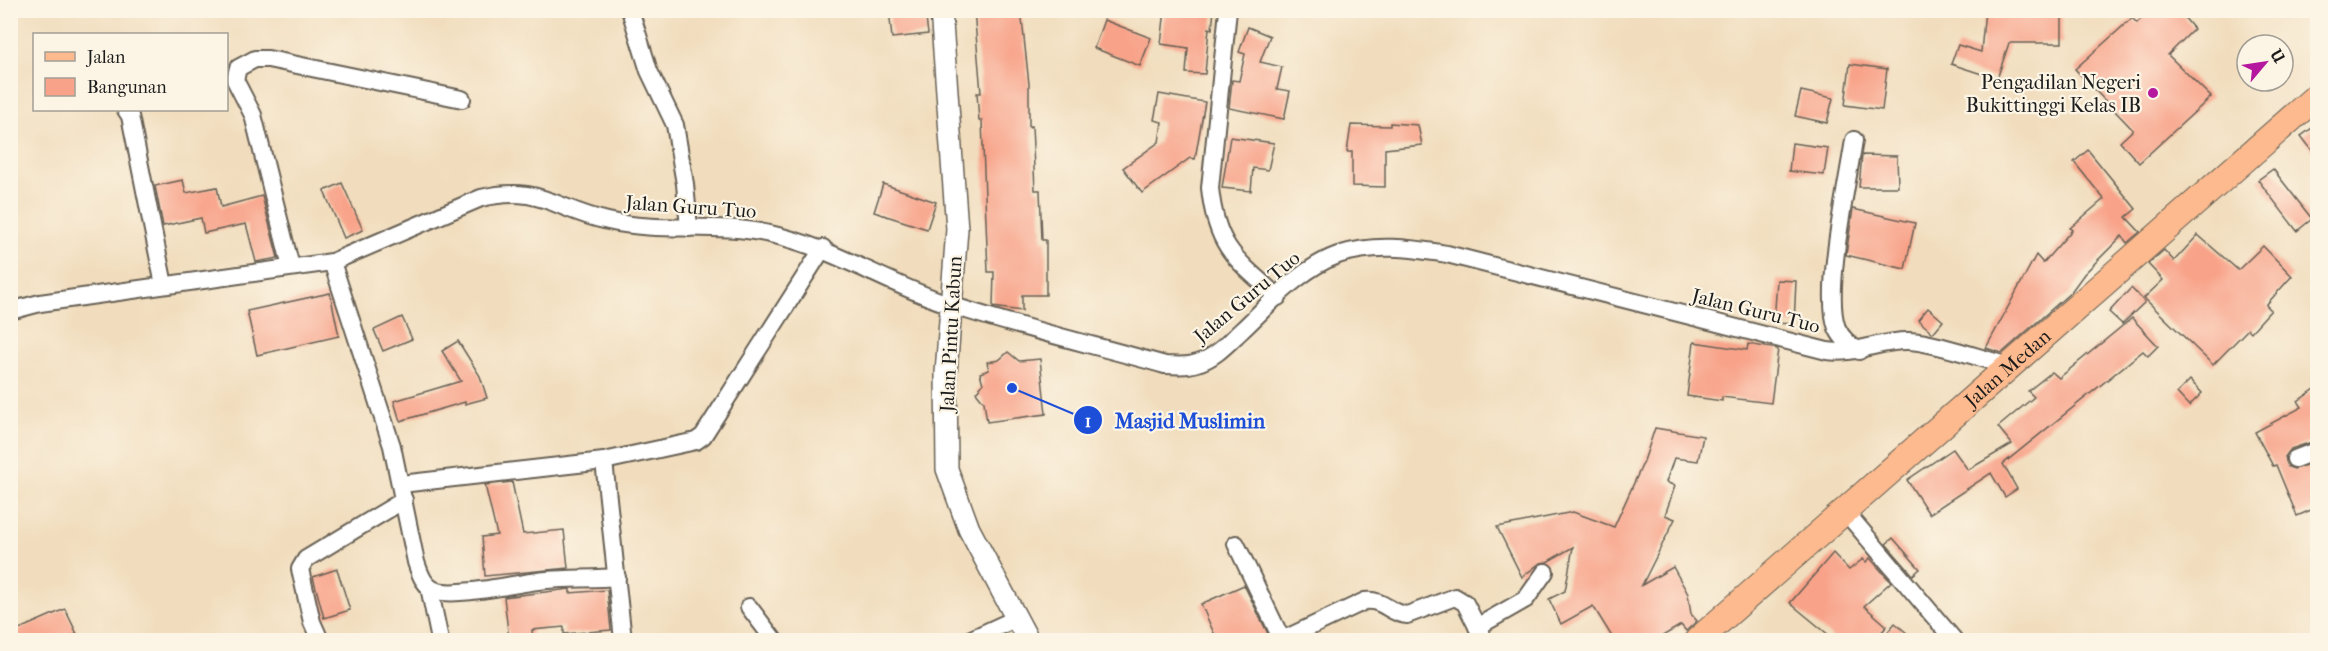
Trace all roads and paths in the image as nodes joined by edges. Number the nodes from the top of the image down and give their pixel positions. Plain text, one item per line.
1 (630, 10) edge
2 (941, 10) edge
3 (1228, 10) edge
4 (2318, 95) edge
5 (462, 99) dead end
6 (127, 111) edge
7 (1854, 140) dead end
8 (689, 228) junction
9 (823, 248) junction
10 (332, 262) junction
11 (291, 267) junction
12 (164, 285) junction
13 (1278, 297) junction
14 (950, 305) junction
15 (10, 311) edge
16 (1859, 351) junction
17 (2009, 366) junction
18 (2318, 450) edge
19 (2295, 459) dead end
20 (604, 461) junction
21 (403, 492) junction
22 (1844, 510) junction
23 (1236, 544) dead end
24 (1545, 572) dead end
25 (617, 577) junction
26 (429, 586) junction
27 (749, 607) dead end
28 (1017, 618) junction
29 (1481, 634) edge
30 (320, 640) edge
31 (440, 640) edge
32 (623, 640) edge
33 (774, 640) edge
34 (969, 640) edge
35 (1028, 640) edge
36 (1282, 640) edge
37 (1698, 640) edge
38 (1954, 640) edge

1 - 8 street
2 - 14 street, Jalan Pintu Kabun
3 - 13 street
4 - 17 main road, Jalan Medan
5 - 11 street
6 - 12 street
7 - 16 street
8 - 9 street, Jalan Guru Tuo
8 - 10 street, Jalan Guru Tuo
9 - 14 street, Jalan Guru Tuo
9 - 20 street
10 - 11 street, Jalan Guru Tuo
10 - 21 street
11 - 12 street, Jalan Guru Tuo
12 - 15 street, Jalan Guru Tuo
13 - 14 street, Jalan Guru Tuo
13 - 16 street, Jalan Guru Tuo
14 - 28 street, Jalan Pintu Kabun
16 - 17 street, Jalan Guru Tuo
17 - 22 main road, Jalan Medan
18 - 19 street
20 - 21 street
20 - 25 street
21 - 26 street
21 - 30 street
22 - 37 main road, Jalan Medan
22 - 38 street
23 - 36 street
24 - 29 street
25 - 26 street
25 - 32 street
26 - 31 street
27 - 33 street
28 - 34 street
28 - 35 street, Jalan Pintu Kabun
29 - 36 street

